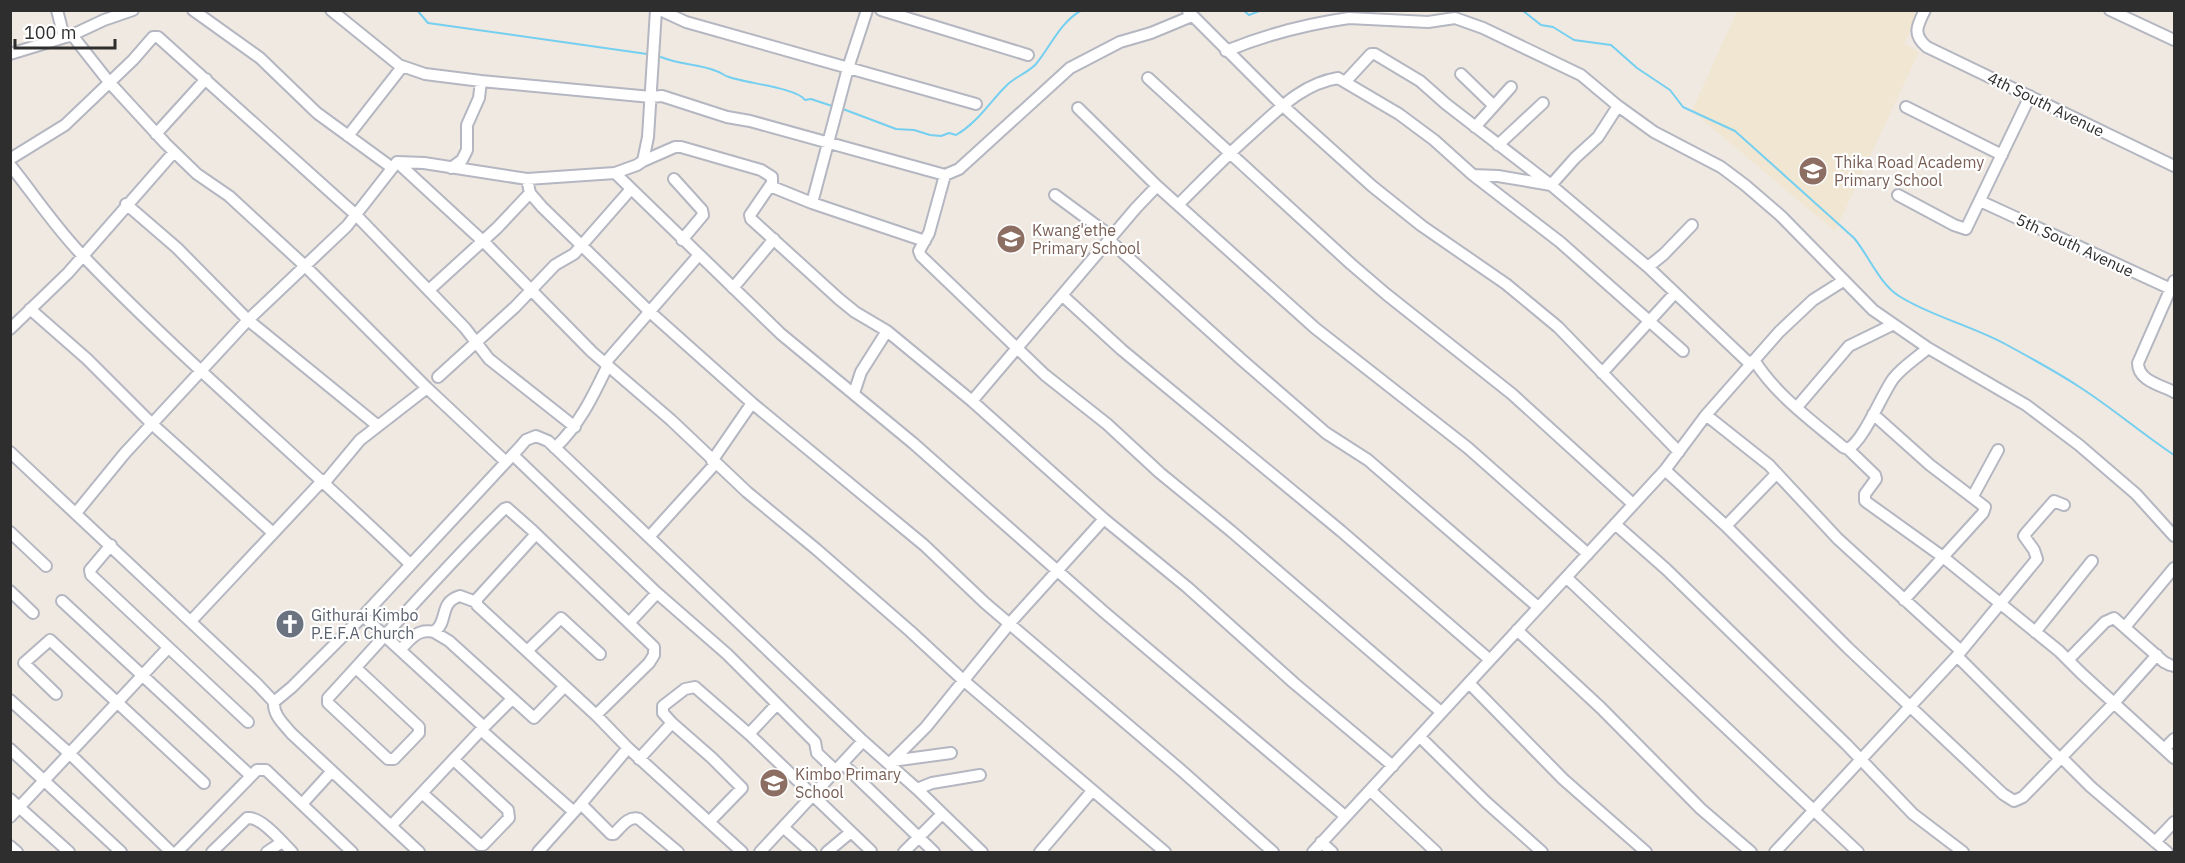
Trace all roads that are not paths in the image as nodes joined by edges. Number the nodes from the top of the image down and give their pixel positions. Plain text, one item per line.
1 (57, 10) edge
2 (193, 10) edge
3 (331, 10) edge
4 (658, 10) edge
5 (867, 10) edge
6 (881, 10) edge
7 (1925, 10) edge
8 (2110, 10) edge
9 (130, 11) edge
10 (1190, 13) edge
11 (2127, 14) edge
12 (68, 36) junction
13 (2175, 40) edge
14 (1226, 51) junction
15 (10, 54) edge
16 (1028, 55) dead end
17 (402, 67) junction
18 (848, 68) junction
19 (1461, 74) dead end
20 (1148, 78) dead end
21 (206, 79) junction
22 (481, 81) junction
23 (1346, 81) junction
24 (109, 82) junction
25 (1511, 87) dead end
26 (2030, 96) junction
27 (651, 97) junction
28 (1543, 103) dead end
29 (976, 104) dead end
30 (1282, 105) junction
31 (1494, 106) junction
32 (1618, 106) junction
33 (1906, 107) dead end
34 (1078, 108) dead end
35 (1475, 127) junction
36 (156, 134) junction
37 (348, 136) junction
38 (827, 144) junction
39 (1498, 145) junction
40 (174, 152) junction
41 (1230, 152) junction
42 (2002, 155) junction
43 (10, 159) edge
44 (643, 161) junction
45 (10, 165) edge
46 (394, 165) junction
47 (2175, 166) edge
48 (451, 168) junction
49 (615, 173) junction
50 (945, 175) junction
51 (1473, 175) junction
52 (527, 179) junction
53 (674, 179) dead end
54 (1551, 184) junction
55 (770, 186) junction
56 (1157, 186) junction
57 (631, 189) junction
58 (530, 194) junction
59 (1055, 195) dead end
60 (1898, 195) dead end
61 (1980, 201) junction
62 (812, 203) junction
63 (126, 204) junction
64 (1178, 205) junction
65 (356, 215) junction
66 (1692, 225) dead end
67 (774, 239) junction
68 (1111, 239) junction
69 (482, 240) junction
70 (682, 240) junction
71 (925, 241) junction
72 (581, 246) junction
73 (83, 256) junction
74 (698, 256) junction
75 (304, 265) junction
76 (1648, 267) junction
77 (1843, 281) junction
78 (2173, 285) edge
79 (733, 288) junction
80 (429, 290) junction
81 (531, 291) junction
82 (1675, 293) junction
83 (1063, 296) junction
84 (30, 309) junction
85 (650, 312) junction
86 (248, 320) junction
87 (1648, 321) junction
88 (1892, 325) junction
89 (10, 329) edge
90 (887, 331) junction
91 (477, 343) junction
92 (1928, 348) junction
93 (1017, 349) junction
94 (1683, 351) dead end
95 (1752, 362) junction
96 (606, 364) junction
97 (203, 371) junction
98 (1602, 373) junction
99 (438, 376) dead end
100 (427, 387) junction
101 (2175, 392) edge
102 (854, 393) junction
103 (972, 401) junction
104 (752, 403) junction
105 (1797, 406) junction
106 (1873, 414) junction
107 (1706, 416) junction
108 (152, 424) junction
109 (378, 426) junction
110 (575, 427) junction
111 (555, 448) junction
112 (1848, 449) junction
113 (1998, 450) dead end
114 (10, 452) edge
115 (1679, 452) junction
116 (509, 458) junction
117 (713, 462) junction
118 (1665, 470) junction
119 (1776, 474) junction
120 (324, 481) junction
121 (1973, 496) junction
122 (1633, 504) junction
123 (2064, 505) dead end
124 (76, 513) junction
125 (1104, 519) junction
126 (1615, 524) junction
127 (1726, 526) junction
128 (10, 532) edge
129 (273, 533) junction
130 (536, 534) junction
131 (2175, 536) edge
132 (649, 537) junction
133 (111, 545) junction
134 (1588, 554) junction
135 (1943, 557) junction
136 (2092, 561) dead end
137 (410, 564) junction
138 (46, 566) dead end
139 (2175, 568) edge
140 (1056, 570) junction
141 (1567, 578) junction
142 (10, 591) edge
143 (657, 593) junction
144 (1904, 600) junction
145 (62, 602) dead end
146 (476, 602) junction
147 (2000, 603) junction
148 (1538, 608) junction
149 (33, 613) dead end
150 (363, 616) junction
151 (191, 621) junction
152 (629, 623) junction
153 (1010, 623) junction
154 (2125, 627) junction
155 (1517, 630) junction
156 (434, 632) junction
157 (2035, 632) junction
158 (385, 636) junction
159 (168, 648) junction
160 (399, 650) junction
161 (528, 650) junction
162 (1959, 653) junction
163 (600, 654) dead end
164 (2157, 655) junction
165 (1490, 660) junction
166 (2068, 660) junction
167 (2175, 666) edge
168 (356, 668) junction
169 (143, 676) junction
170 (963, 680) junction
171 (1469, 683) junction
172 (564, 687) junction
173 (56, 694) dead end
174 (512, 699) junction
175 (10, 700) edge
176 (274, 702) junction
177 (118, 703) junction
178 (2114, 703) junction
179 (777, 704) junction
180 (1912, 706) junction
181 (1441, 712) junction
182 (596, 715) junction
183 (248, 722) dead end
184 (672, 723) junction
185 (482, 728) junction
186 (749, 734) junction
187 (1420, 737) junction
188 (2175, 739) edge
189 (863, 741) junction
190 (628, 748) junction
191 (10, 749) edge
192 (2164, 749) junction
193 (951, 753) dead end
194 (70, 754) junction
195 (2060, 758) junction
196 (2175, 758) edge
197 (639, 759) junction
198 (1861, 759) junction
199 (454, 760) junction
200 (891, 762) junction
201 (1393, 766) junction
202 (840, 768) junction
203 (332, 771) junction
204 (980, 775) dead end
205 (251, 776) junction
206 (45, 781) junction
207 (204, 783) dead end
208 (917, 789) junction
209 (1371, 790) junction
210 (1092, 791) junction
211 (422, 793) junction
212 (814, 795) junction
213 (10, 799) edge
214 (302, 804) junction
215 (20, 807) junction
216 (577, 808) junction
217 (1814, 810) junction
218 (942, 814) junction
219 (1345, 816) junction
220 (10, 817) edge
221 (709, 822) junction
222 (2175, 822) edge
223 (391, 826) junction
224 (783, 827) junction
225 (851, 832) junction
226 (919, 837) junction
227 (282, 842) junction
228 (2155, 842) junction
229 (10, 846) edge
230 (1317, 849) edge
231 (348, 851) edge
232 (544, 851) edge
233 (871, 851) dead end
234 (17, 852) edge
235 (69, 852) edge
236 (121, 852) edge
237 (171, 852) edge
238 (177, 852) edge
239 (212, 852) edge
240 (267, 852) edge
241 (292, 852) edge
242 (419, 852) edge
243 (678, 852) edge
244 (742, 852) edge
245 (760, 852) edge
246 (811, 852) edge
247 (826, 852) edge
248 (904, 852) edge
249 (934, 852) edge
250 (982, 852) edge
251 (1040, 852) edge
252 (1165, 852) edge
253 (1273, 852) edge
254 (1332, 852) edge
255 (1436, 852) edge
256 (1542, 852) edge
257 (1646, 852) edge
258 (1751, 852) edge
259 (1775, 852) edge
260 (1858, 852) edge
261 (1963, 852) edge
262 (2168, 852) edge

1 - 12 street
2 - 37 street
3 - 17 street
4 - 18 street
4 - 27 street
5 - 18 street
6 - 16 street
7 - 26 street, 4th South Avenue
8 - 11 street
9 - 12 street
10 - 14 street
10 - 50 street
11 - 13 street
12 - 15 street
12 - 24 street
14 - 30 street
14 - 32 street
17 - 22 street
17 - 37 street
18 - 29 street
18 - 38 street
19 - 31 street
20 - 41 street
21 - 24 street
21 - 36 street
21 - 65 street
22 - 27 street
22 - 48 street
23 - 30 street
23 - 35 street
23 - 51 street
24 - 36 street
24 - 43 street
25 - 31 street
26 - 42 street
26 - 47 street, 4th South Avenue
27 - 38 street
27 - 44 street
28 - 39 street
30 - 41 street
30 - 98 street
31 - 35 street
32 - 54 street
32 - 77 street
33 - 42 street
34 - 56 street
35 - 39 street
36 - 40 street
37 - 46 street
38 - 50 street
38 - 62 street
39 - 54 street
40 - 63 street
40 - 75 street
41 - 64 street
41 - 122 street
42 - 61 street
44 - 49 street
44 - 55 street
45 - 73 street
46 - 48 street
46 - 65 street
46 - 69 street
48 - 52 street
49 - 52 street
49 - 57 street
50 - 71 street
51 - 54 street
51 - 87 street
52 - 58 street
53 - 70 street
54 - 76 street
55 - 62 street
55 - 67 street
56 - 64 street
56 - 68 street
57 - 70 street
57 - 72 street
58 - 69 street
58 - 72 street
59 - 68 street
60 - 61 street
61 - 78 street, 5th South Avenue
62 - 71 street
63 - 73 street
63 - 86 street
64 - 134 street
65 - 75 street
65 - 80 street
66 - 76 street
67 - 79 street
67 - 90 street
68 - 83 street
68 - 148 street
69 - 80 street
69 - 81 street
70 - 74 street
71 - 93 street
72 - 81 street
72 - 85 street
73 - 84 street
73 - 97 street
74 - 79 street
74 - 85 street
75 - 86 street
75 - 100 street
76 - 82 street
77 - 88 street
77 - 95 street
78 - 101 street
79 - 102 street
80 - 91 street
81 - 91 street
81 - 96 street
82 - 87 street
82 - 95 street
83 - 93 street
83 - 165 street
84 - 89 street
84 - 108 street
85 - 96 street
85 - 104 street
86 - 97 street
86 - 109 street
87 - 94 street
87 - 98 street
88 - 92 street
88 - 105 street
90 - 102 street
90 - 103 street
91 - 99 street
91 - 110 street
92 - 106 street
92 - 131 street
93 - 103 street
93 - 181 street
95 - 105 street
95 - 107 street
96 - 110 street
96 - 117 street
97 - 108 street
97 - 120 street
98 - 115 street
100 - 109 street
100 - 116 street
102 - 140 street
103 - 125 street
104 - 117 street
104 - 153 street
105 - 112 street
106 - 112 street
106 - 121 street
107 - 115 street
107 - 119 street
108 - 124 street
108 - 129 street
109 - 120 street
110 - 111 street
111 - 116 street
111 - 132 street
112 - 135 street
113 - 121 street
114 - 124 street
115 - 118 street
116 - 137 street
116 - 143 street
117 - 132 street
117 - 170 street
118 - 122 street
118 - 127 street
119 - 127 street
119 - 144 street
120 - 129 street
120 - 137 street
121 - 135 street
122 - 126 street
123 - 147 street
124 - 133 street
125 - 140 street
125 - 201 street
126 - 134 street
126 - 198 street
127 - 180 street
128 - 138 street
129 - 151 street
130 - 146 street
130 - 152 street
130 - 158 street
132 - 189 street
133 - 151 street
133 - 159 street
134 - 141 street
135 - 144 street
135 - 147 street
136 - 157 street
137 - 150 street
139 - 154 street
140 - 153 street
140 - 219 street
141 - 148 street
141 - 217 street
142 - 149 street
143 - 152 street
143 - 179 street
144 - 162 street
145 - 169 street
146 - 156 street
146 - 161 street
147 - 157 street
147 - 162 street
148 - 155 street
150 - 158 street
150 - 176 street
151 - 176 street
152 - 182 street
153 - 170 street
153 - 253 street
154 - 164 street
154 - 166 street
155 - 165 street
155 - 258 street
156 - 160 street
156 - 174 street
157 - 166 street
158 - 160 street
158 - 168 street
159 - 169 street
159 - 183 street
160 - 185 street
161 - 163 street
161 - 172 street
162 - 180 street
162 - 195 street
164 - 167 street
164 - 178 street
165 - 171 street
166 - 178 street
168 - 168 street
169 - 177 street
169 - 205 street
170 - 200 street
170 - 210 street
171 - 181 street
171 - 257 street
172 - 174 street
172 - 182 street
173 - 177 street
174 - 185 street
175 - 194 street
176 - 203 street
177 - 194 street
177 - 207 street
178 - 192 street
178 - 195 street
179 - 186 street
179 - 202 street
180 - 195 street
180 - 198 street
181 - 187 street
182 - 190 street
184 - 186 street
184 - 197 street
184 - 221 street
185 - 199 street
185 - 216 street
186 - 212 street
187 - 201 street
187 - 256 street
188 - 192 street
189 - 200 street
189 - 202 street
190 - 197 street
190 - 216 street
191 - 206 street
192 - 196 street
193 - 200 street
194 - 206 street
194 - 237 street
195 - 228 street
197 - 221 street
198 - 217 street
198 - 261 street
199 - 211 street
199 - 211 street
200 - 208 street
201 - 209 street
202 - 212 street
202 - 226 street
203 - 214 street
203 - 223 street
204 - 208 street
205 - 214 street
205 - 238 street
206 - 215 street
206 - 236 street
208 - 218 street
209 - 219 street
209 - 255 street
210 - 251 street
210 - 252 street
211 - 223 street
212 - 224 street
212 - 225 street
213 - 215 street
214 - 231 street
215 - 220 street
215 - 235 street
216 - 232 street
216 - 243 street
217 - 259 street
217 - 260 street
218 - 226 street
218 - 250 street
219 - 230 street
221 - 244 street
222 - 228 street
223 - 242 street
224 - 245 street
224 - 246 street
225 - 233 street
225 - 247 street
226 - 248 street
226 - 249 street
227 - 239 street
227 - 240 street
227 - 241 street
228 - 262 street
229 - 234 street
230 - 254 street

